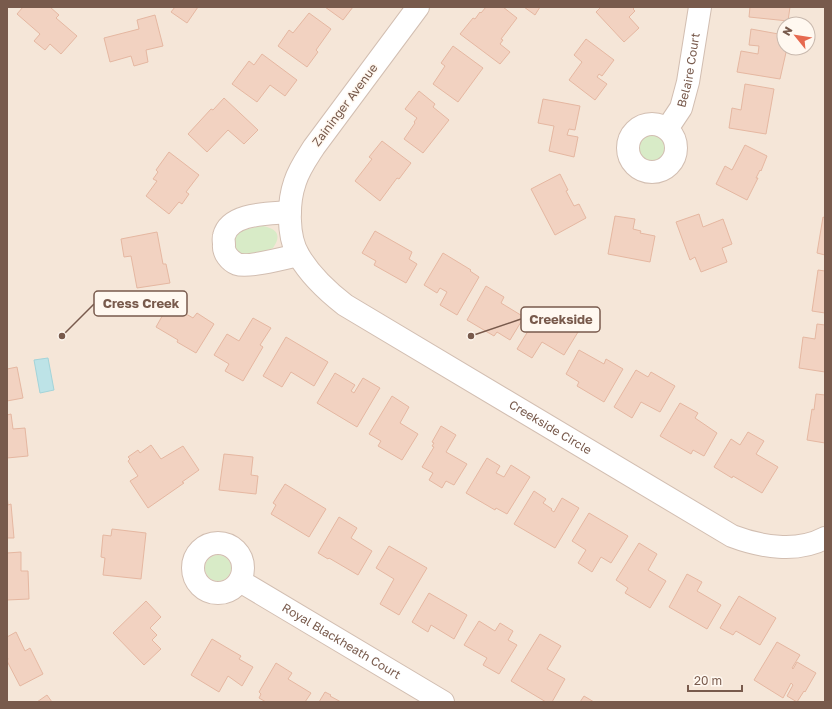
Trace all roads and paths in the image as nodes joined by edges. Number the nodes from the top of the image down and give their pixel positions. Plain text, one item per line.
1 (418, 7) edge
2 (700, 7) edge
3 (667, 129) dead end
4 (290, 212) junction
5 (298, 255) junction
6 (825, 538) edge
7 (240, 581) dead end
8 (444, 702) edge

1 - 4 street, Zaininger Avenue
2 - 3 street, Belaire Court
4 - 5 street, Creekside Circle
4 - 5 street
5 - 6 street, Creekside Circle
7 - 8 street, Royal Blackheath Court

